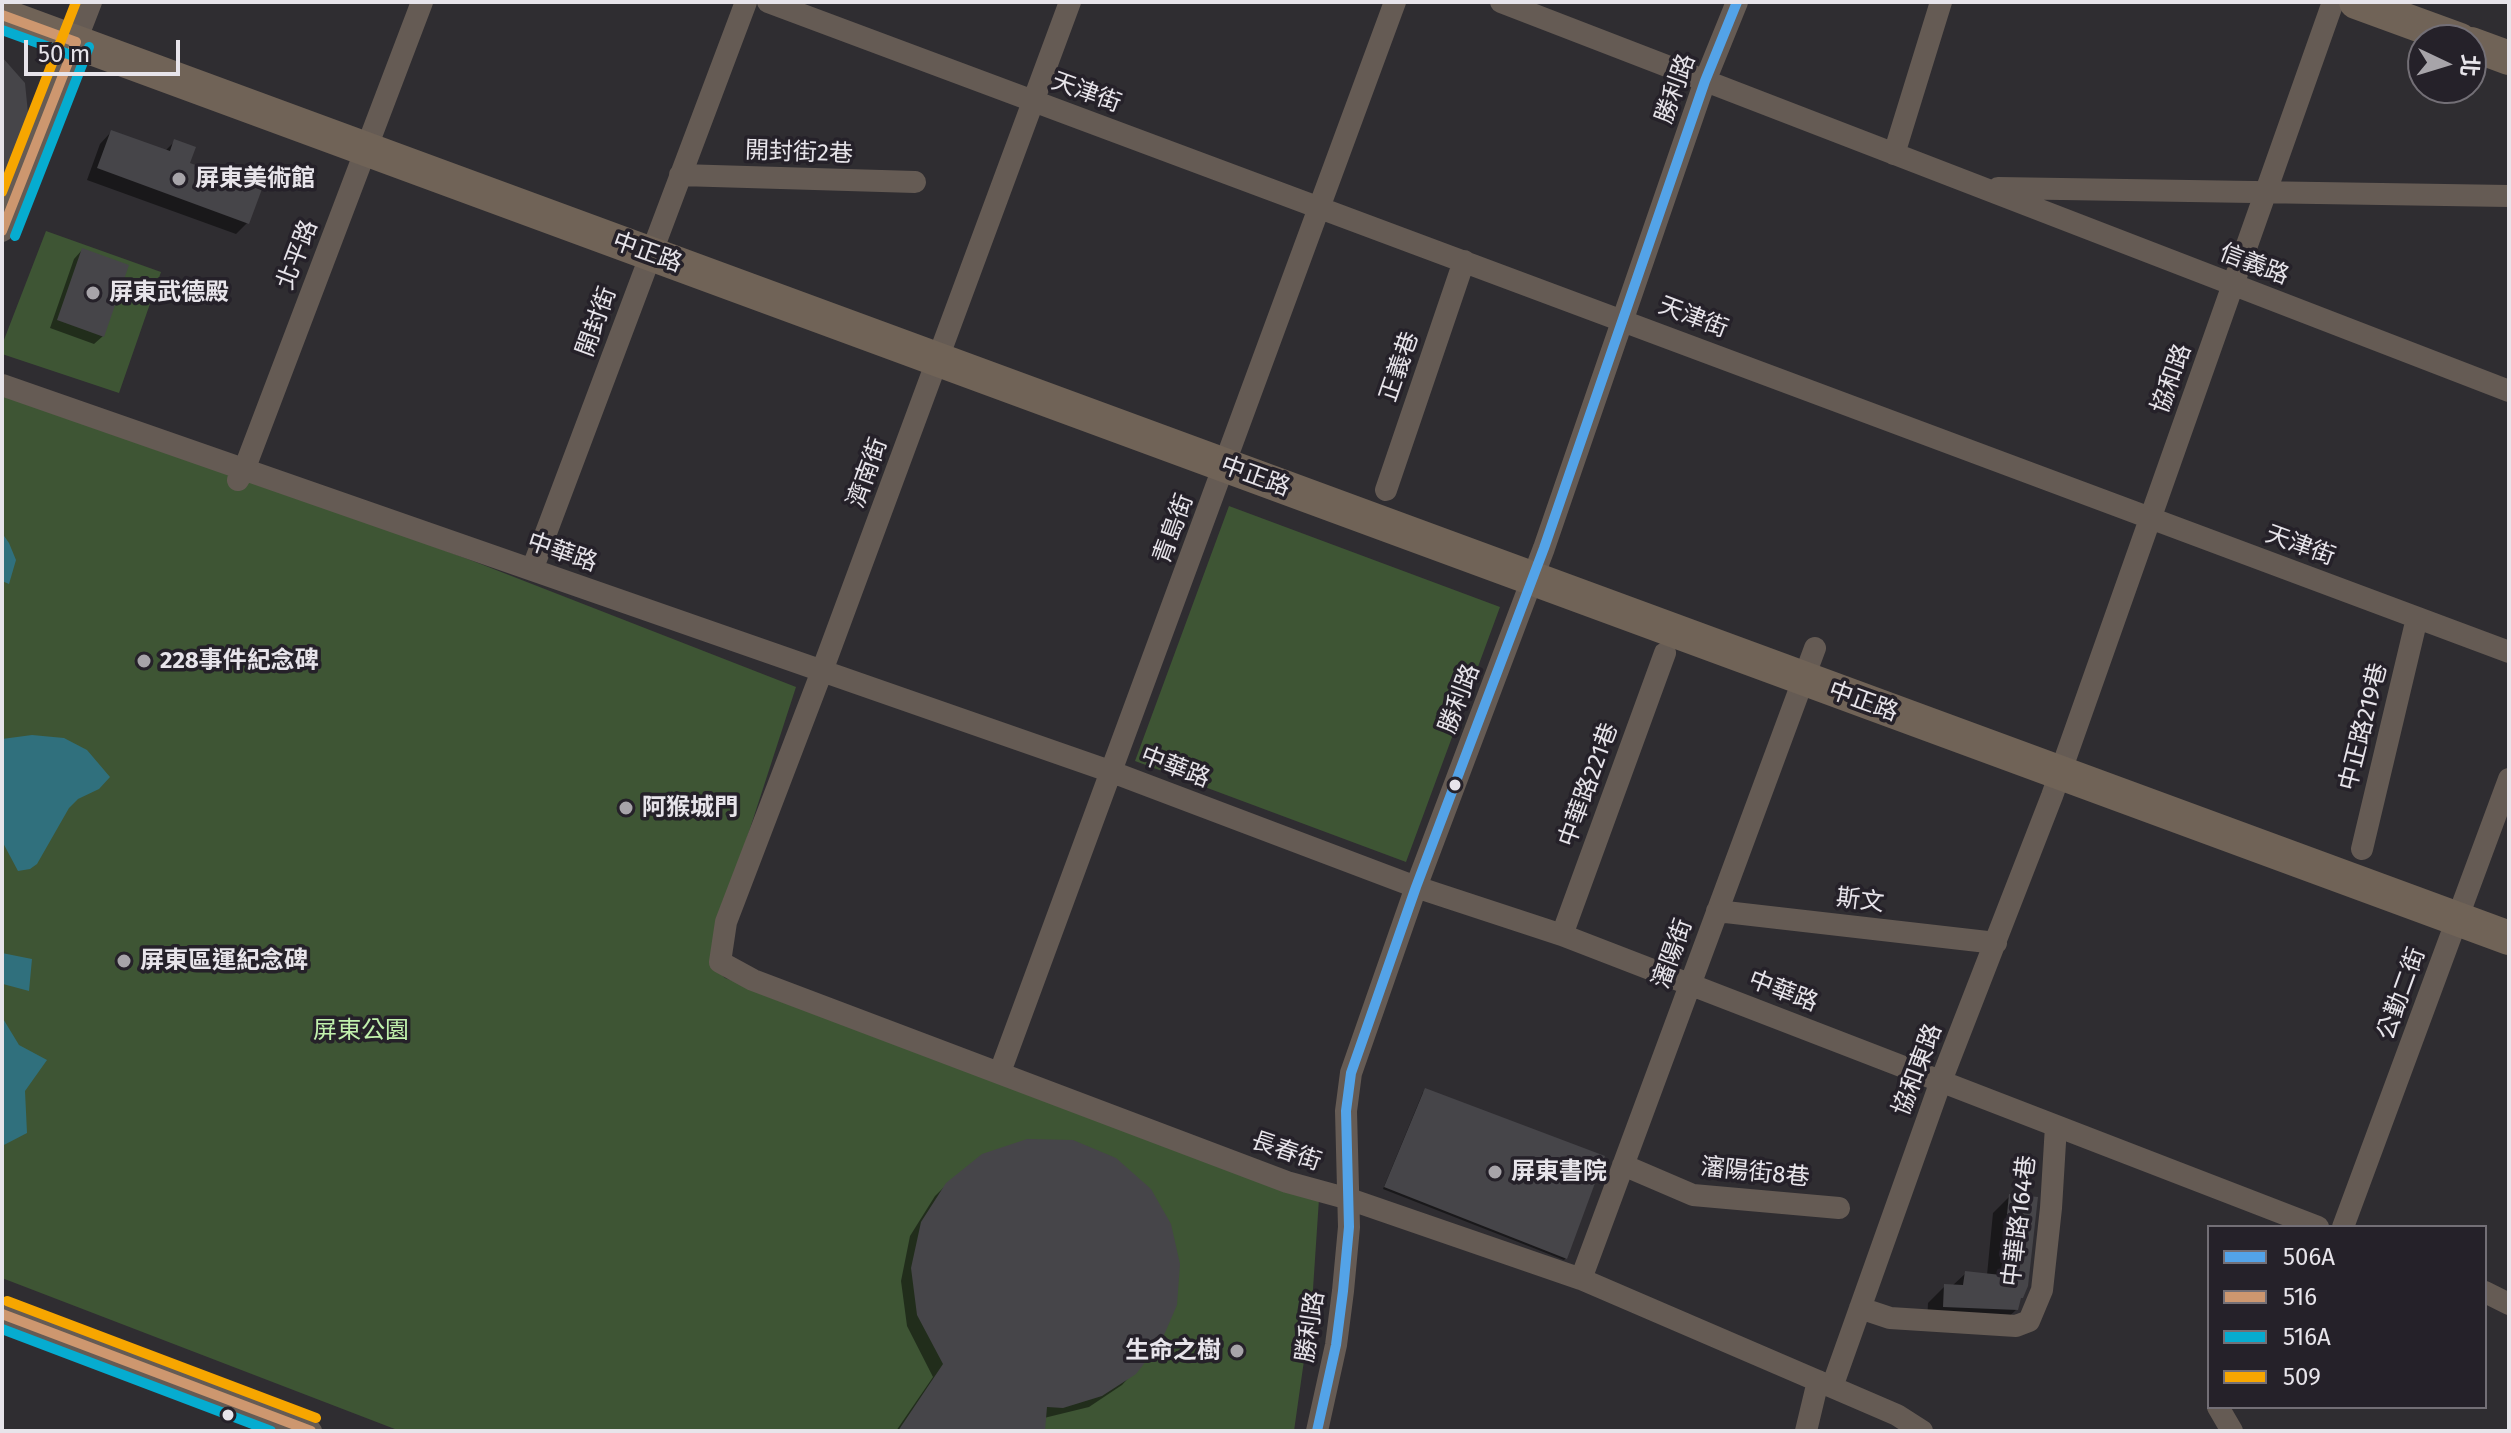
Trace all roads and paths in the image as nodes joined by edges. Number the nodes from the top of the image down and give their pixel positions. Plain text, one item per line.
1 (91, 2) edge
2 (422, 2) edge
3 (746, 2) edge
4 (768, 2) edge
5 (1070, 2) edge
6 (1395, 2) edge
7 (1501, 2) edge
8 (1737, 2) edge
9 (1941, 2) edge
10 (2333, 2) edge
11 (2356, 2) edge
12 (2, 15) edge
13 (2416, 24) edge
14 (76, 42) junction
15 (2487, 50) edge
16 (2509, 58) edge
17 (1705, 81) junction
18 (1033, 101) junction
19 (366, 149) junction
20 (1894, 154) junction
21 (680, 175) junction
22 (915, 182) dead end
23 (1981, 187) junction
24 (2266, 192) junction
25 (2509, 196) edge
26 (1320, 208) junction
27 (2, 231) edge
28 (650, 254) junction
29 (1464, 261) junction
30 (2233, 285) junction
31 (1624, 320) junction
32 (937, 360) junction
33 (2, 385) edge
34 (2509, 391) edge
35 (1225, 466) junction
36 (240, 475) junction
37 (1386, 490) dead end
38 (2150, 518) junction
39 (532, 570) junction
40 (1533, 580) junction
41 (2417, 618) junction
42 (1815, 648) dead end
43 (2509, 652) edge
44 (1665, 653) dead end
45 (822, 671) junction
46 (1803, 680) junction
47 (1112, 772) junction
48 (2060, 774) junction
49 (2509, 779) edge
50 (2362, 849) dead end
51 (1416, 887) junction
52 (1717, 911) junction
53 (2458, 918) junction
54 (1562, 935) junction
55 (2509, 938) edge
56 (1996, 943) junction
57 (720, 962) joint
58 (1690, 984) junction
59 (1000, 1072) junction
60 (1941, 1081) junction
61 (2056, 1126) junction
62 (1623, 1165) junction
63 (1349, 1199) junction
64 (1839, 1208) dead end
65 (2313, 1225) edge
66 (2344, 1225) edge
67 (1581, 1279) junction
68 (2487, 1293) edge
69 (2509, 1304) edge
70 (1860, 1308) junction
71 (2, 1314) edge
72 (1825, 1384) junction
73 (2219, 1409) edge
74 (311, 1431) edge
75 (1317, 1431) edge
76 (1806, 1431) edge
77 (1922, 1431) edge
78 (2232, 1431) edge

1 - 14 street
2 - 19 street, 北平路
3 - 21 street, 開封街
4 - 18 street, 天津街
5 - 18 street, 濟南街
6 - 26 street, 青島街
7 - 17 street, 信義路
8 - 17 street, 勝利路
9 - 20 street
10 - 24 street, 協和路
11 - 13 main road
12 - 14 main road, 中正路
14 - 19 main road, 中正路
14 - 27 street
15 - 16 main road
17 - 20 street, 信義路
17 - 31 street, 勝利路
18 - 26 street, 天津街
18 - 32 street, 濟南街
19 - 28 main road, 中正路
19 - 36 street, 北平路
20 - 23 street, 信義路
21 - 22 street, 開封街2巷
21 - 28 street, 開封街
23 - 24 street, 信義路
23 - 30 street, 信義路
24 - 25 street, 信義路
24 - 30 street, 協和路
26 - 29 street, 天津街
26 - 35 street, 青島街
28 - 32 main road, 中正路
28 - 39 street, 開封街
29 - 31 street, 天津街
29 - 37 street, 正義巷
30 - 34 street, 信義路
30 - 38 street, 協和路
31 - 38 street, 天津街
31 - 40 street, 勝利路
32 - 35 main road, 中正路
32 - 45 street, 濟南街
33 - 36 street, 中華路
35 - 40 main road, 中正路
35 - 47 street, 青島街
36 - 39 street, 中華路
38 - 41 street, 天津街
38 - 48 street, 協和路
39 - 45 street, 中華路
40 - 46 main road, 中正路
40 - 51 street, 勝利路
41 - 43 street, 天津街
41 - 50 street, 中正路219巷
42 - 46 street, 瀋陽街
44 - 54 street, 中華路221巷
45 - 47 street, 中華路
45 - 57 street, 濟南街
46 - 48 main road, 中正路
46 - 52 street, 瀋陽街
47 - 51 street, 中華路
47 - 59 street, 青島街
48 - 53 main road, 中正路
48 - 56 street, 協和東路
49 - 53 street, 公勤二街
51 - 54 street, 中華路
51 - 63 street, 勝利路
52 - 56 street, 斯文
52 - 58 street, 瀋陽街
53 - 55 main road, 中正路
53 - 66 street, 公勤二街
54 - 58 street, 中華路
56 - 60 street, 協和東路
57 - 59 street, 長春街
58 - 60 street, 中華路
58 - 62 street, 瀋陽街
59 - 63 street, 長春街
60 - 61 street, 中華路
60 - 70 street, 協和東路
61 - 65 street, 中華路
61 - 70 street, 中華路164巷
62 - 64 street, 瀋陽街8巷
62 - 67 street, 瀋陽街
63 - 67 street, 長春街
63 - 75 street, 勝利路
67 - 72 street, 長春街
68 - 69 street
70 - 72 street, 協和東路
71 - 74 street
72 - 76 street, 協和東路
72 - 77 street, 長春街
73 - 78 street

